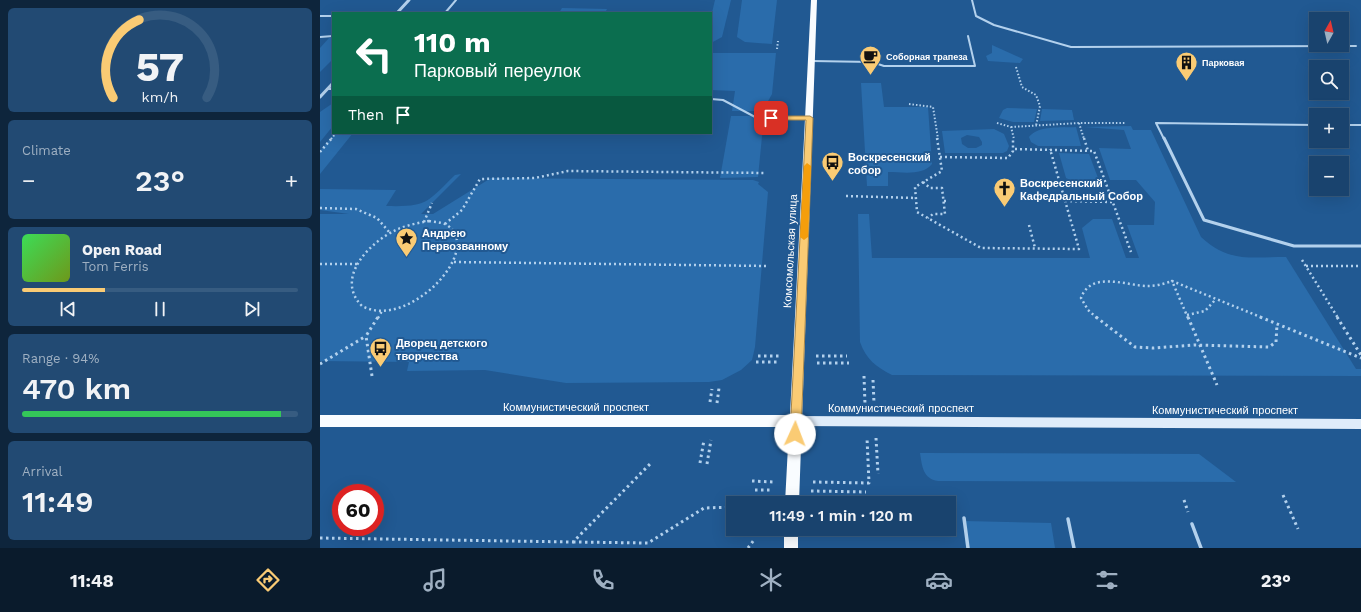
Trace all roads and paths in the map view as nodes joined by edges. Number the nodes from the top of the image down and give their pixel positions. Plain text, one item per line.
1 (408, 0) edge
2 (456, 0) edge
3 (814, 0) edge
4 (972, 0) edge
5 (398, 12) edge
6 (446, 12) edge
7 (320, 16) edge
8 (332, 16) edge
9 (332, 36) edge
10 (968, 36) dead end
11 (320, 37) edge
12 (778, 41) dead end
13 (1356, 46) dead end
14 (777, 49) dead end
15 (812, 61) junction
16 (1016, 67) dead end
17 (332, 84) edge
18 (327, 89) junction
19 (332, 90) edge
20 (320, 97) edge
21 (712, 99) edge
22 (909, 104) dead end
23 (810, 118) junction
24 (1079, 123) junction
25 (1125, 123) dead end
26 (997, 124) dead end
27 (1309, 125) edge
28 (1349, 125) edge
29 (1361, 125) edge
30 (1036, 126) junction
31 (1011, 127) junction
32 (335, 134) edge
33 (1015, 149) junction
34 (1050, 150) junction
35 (1088, 151) junction
36 (320, 152) edge
37 (940, 157) junction
38 (766, 173) dead end
39 (923, 182) junction
40 (846, 196) dead end
41 (916, 198) junction
42 (944, 201) junction
43 (949, 201) dead end
44 (1065, 201) junction
45 (1112, 202) junction
46 (432, 203) dead end
47 (320, 208) edge
48 (928, 218) junction
49 (423, 222) junction
50 (446, 224) junction
51 (1029, 225) dead end
52 (390, 234) junction
53 (1294, 246) junction
54 (1361, 246) edge
55 (1035, 248) junction
56 (1131, 252) dead end
57 (454, 262) junction
58 (358, 264) junction
59 (321, 265) edge
60 (766, 266) dead end
61 (1306, 266) junction
62 (1361, 266) edge
63 (1172, 281) junction
64 (1216, 299) junction
65 (382, 310) junction
66 (1187, 315) junction
67 (1277, 324) junction
68 (366, 336) junction
69 (1200, 346) junction
70 (1361, 355) edge
71 (1361, 358) edge
72 (320, 364) edge
73 (372, 376) dead end
74 (1217, 385) dead end
75 (320, 421) edge
76 (796, 421) junction
77 (1361, 424) edge
78 (651, 463) dead end
79 (1283, 495) dead end
80 (792, 496) edge
81 (726, 507) edge
82 (964, 518) dead end
83 (1068, 519) dead end
84 (1192, 524) dead end
85 (1298, 529) dead end
86 (791, 536) edge
87 (320, 538) edge
88 (754, 540) dead end
89 (573, 542) junction
90 (748, 548) edge
91 (791, 548) edge
92 (968, 548) edge
93 (1074, 548) edge
94 (1201, 548) edge

1 - 5 street
2 - 6 lane
3 - 15 main road, Комсомольская улица
4 - 13 lane
7 - 8 lane
9 - 11 lane
10 - 15 lane
12 - 14 path
15 - 23 main road, Комсомольская улица
16 - 30 path
17 - 18 street
18 - 19 lane
18 - 20 street
21 - 23 lane
22 - 37 path
23 - 76 main road, Комсомольская улица
24 - 25 path
24 - 30 path
24 - 35 path
26 - 31 path
27 - 53 lane
28 - 29 lane
30 - 31 path
31 - 33 path
32 - 36 path
33 - 34 path
33 - 37 path
34 - 35 path
34 - 44 path
35 - 45 path
37 - 39 path
38 - 50 path
39 - 41 path
39 - 42 path
40 - 41 path
41 - 48 path
42 - 43 path
42 - 48 path
44 - 45 path
44 - 55 path
45 - 56 path
46 - 49 path
47 - 52 path
48 - 55 path
49 - 50 path
49 - 52 path
50 - 57 path
51 - 55 path
52 - 58 path
53 - 54 lane
53 - 61 path
57 - 60 path
57 - 65 path
58 - 59 path
58 - 65 path
61 - 62 path
61 - 70 path
63 - 64 path
63 - 66 path
63 - 69 path
64 - 66 path
64 - 67 path
65 - 68 path
66 - 69 path
67 - 69 path
67 - 71 path
68 - 72 path
68 - 73 path
69 - 74 path
75 - 76 main road, Коммунистический проспект
76 - 77 main road, Коммунистический проспект
76 - 80 main road, Комсомольская улица
78 - 89 path
79 - 85 path
81 - 89 path
82 - 92 lane
83 - 93 lane
84 - 94 lane
86 - 91 main road
87 - 89 path
88 - 90 path

